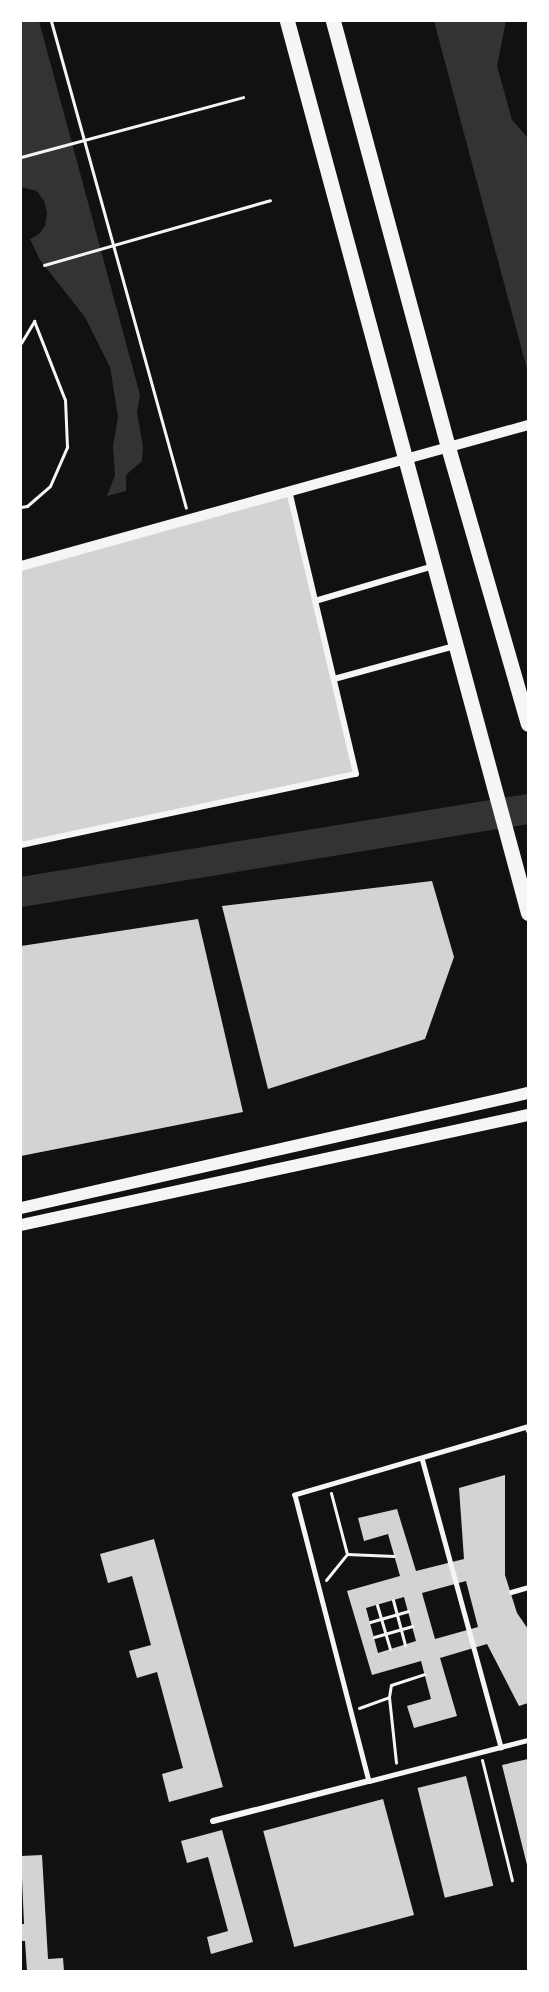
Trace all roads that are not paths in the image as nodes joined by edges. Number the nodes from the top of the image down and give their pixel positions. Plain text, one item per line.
1 (287, 21) edge
2 (333, 21) edge
3 (528, 424) edge
4 (448, 447) junction
5 (406, 459) junction
6 (290, 491) junction
7 (21, 566) edge
8 (435, 566) junction
9 (315, 601) junction
10 (456, 646) junction
11 (334, 679) junction
12 (528, 724) edge
13 (21, 845) edge
14 (528, 913) edge
15 (528, 1093) edge
16 (528, 1115) edge
17 (21, 1208) edge
18 (21, 1225) edge
19 (528, 1431) edge
20 (422, 1458) junction
21 (528, 1587) edge
22 (511, 1592) dead end
23 (528, 1740) edge
24 (501, 1747) junction
25 (369, 1781) junction
26 (213, 1821) dead end

1 - 5 main road
2 - 4 main road
3 - 4 street
4 - 5 street
4 - 12 main road
5 - 6 street
5 - 8 main road
6 - 7 street
6 - 9 street
8 - 9 street
8 - 10 main road
9 - 11 street
10 - 11 street
10 - 14 main road
11 - 13 street
15 - 17 main road
16 - 18 main road
19 - 20 lane
20 - 24 lane
20 - 25 lane
21 - 22 lane
23 - 24 lane
24 - 25 lane
25 - 26 street

